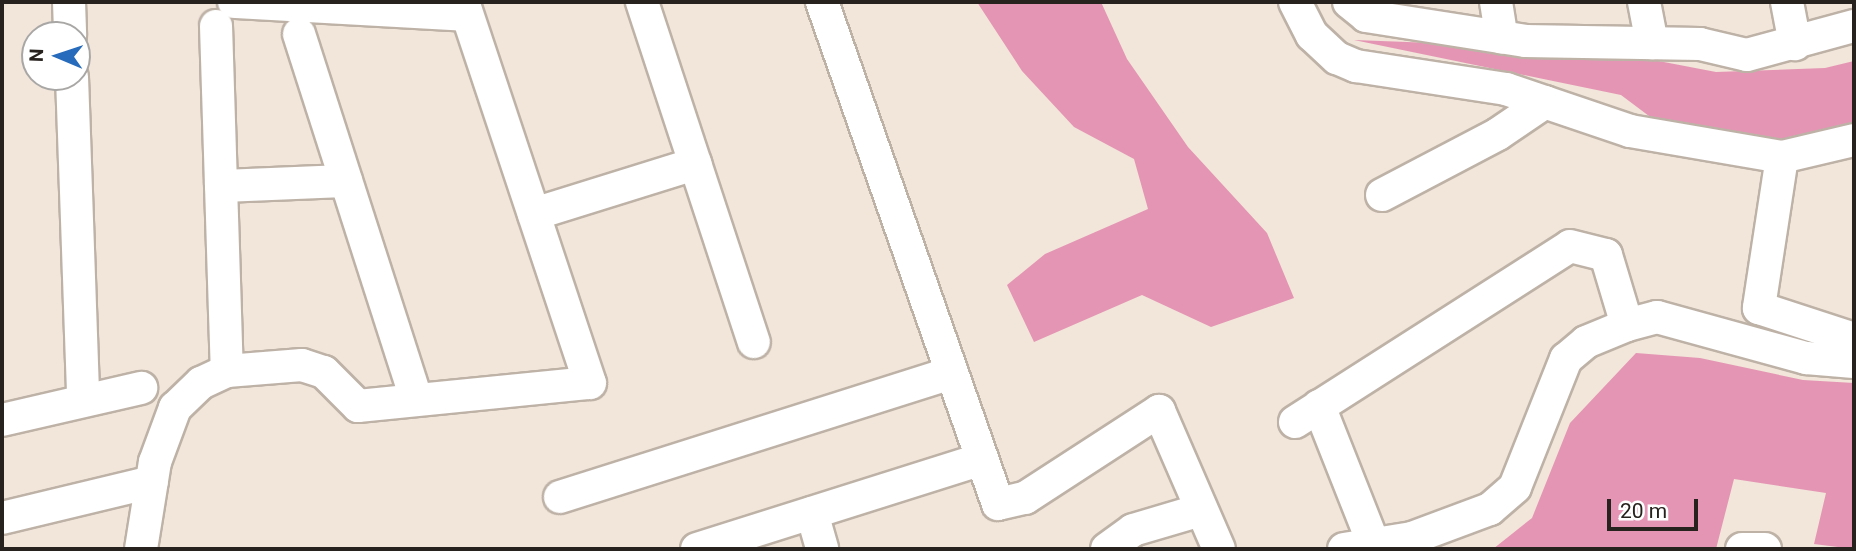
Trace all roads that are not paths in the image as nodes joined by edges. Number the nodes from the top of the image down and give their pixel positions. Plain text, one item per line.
1 (69, 2) edge
2 (642, 2) edge
3 (822, 2) edge
4 (1295, 2) edge
5 (1349, 2) edge
6 (1496, 2) edge
7 (1644, 2) edge
8 (1787, 2) edge
9 (465, 8) edge
10 (225, 14) edge
11 (70, 21) edge
12 (1854, 26) edge
13 (299, 34) dead end
14 (1502, 38) junction
15 (1652, 43) junction
16 (1795, 44) junction
17 (72, 91) edge
18 (1545, 102) junction
19 (1854, 139) edge
20 (1782, 157) junction
21 (695, 164) junction
22 (346, 181) junction
23 (221, 186) junction
24 (1382, 195) dead end
25 (534, 214) junction
26 (1627, 325) junction
27 (1854, 340) edge
28 (754, 342) dead end
29 (1854, 362) edge
30 (226, 371) junction
31 (952, 373) junction
32 (141, 388) dead end
33 (416, 399) junction
34 (83, 400) junction
35 (2, 420) edge
36 (982, 459) junction
37 (152, 482) junction
38 (560, 496) dead end
39 (1201, 510) junction
40 (812, 513) junction
41 (2, 518) edge
42 (1359, 547) edge
43 (141, 549) edge
44 (697, 549) edge
45 (822, 549) edge
46 (1107, 549) edge
47 (1219, 549) edge
48 (1742, 549) edge
49 (1765, 549) edge

1 - 11 street
2 - 21 street
3 - 31 street
4 - 18 street
5 - 14 street
6 - 14 street
7 - 15 street
8 - 16 street
9 - 10 street
9 - 25 street
10 - 23 street
12 - 16 street
13 - 22 street
14 - 15 street
15 - 16 street
17 - 34 street
18 - 20 street
18 - 24 street
19 - 20 street
20 - 27 street
21 - 25 street
21 - 28 street
22 - 23 street
22 - 33 street
23 - 30 street
25 - 33 street
26 - 29 street
26 - 42 street
26 - 42 street
30 - 33 street
30 - 37 street
31 - 36 street
31 - 38 street
32 - 34 street
34 - 35 street
36 - 39 street
36 - 40 street
37 - 41 street
37 - 43 street
39 - 46 street
39 - 47 street
40 - 44 street
40 - 45 street
48 - 49 street

